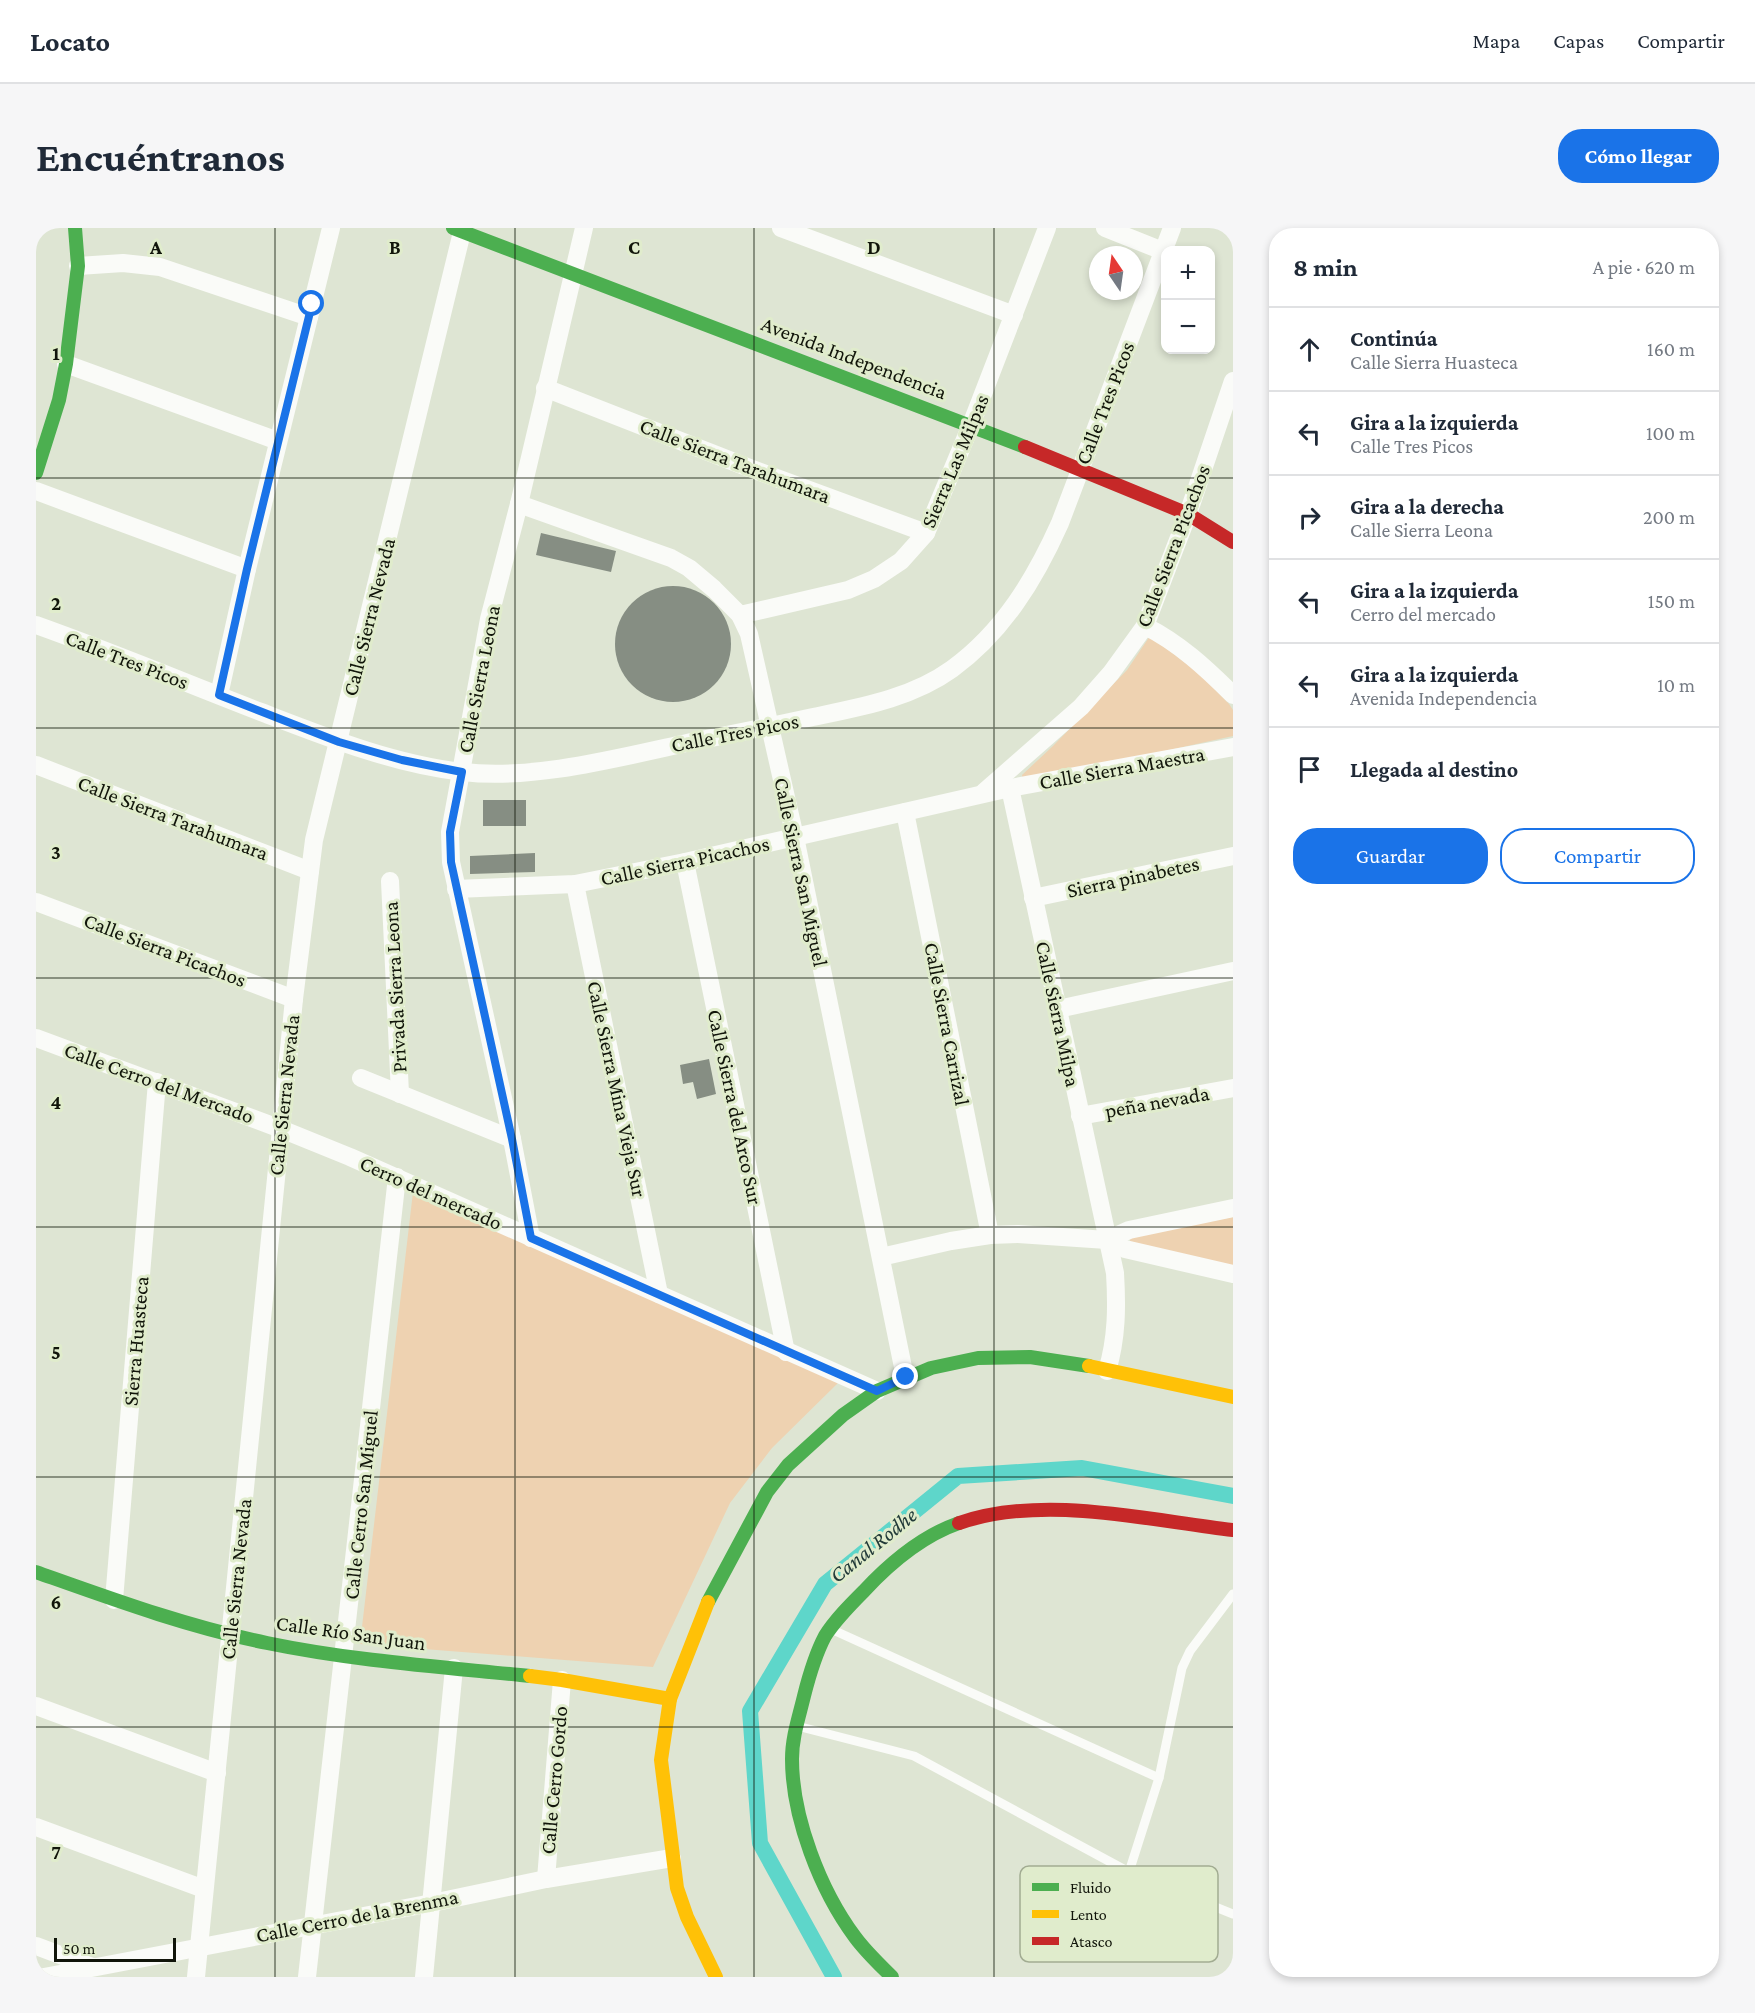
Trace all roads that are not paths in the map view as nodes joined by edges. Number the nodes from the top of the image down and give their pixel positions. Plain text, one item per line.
1 (75, 228) edge
2 (331, 228) edge
3 (584, 228) edge
4 (781, 228) edge
5 (1047, 228) edge
6 (1105, 228) edge
7 (1172, 228) edge
8 (459, 229) edge
9 (1165, 246) edge
10 (1161, 249) edge
11 (1161, 255) edge
12 (78, 266) junction
13 (572, 273) junction
14 (1014, 315) junction
15 (309, 317) junction
16 (66, 364) junction
17 (1233, 381) edge
18 (545, 387) junction
19 (971, 425) junction
20 (278, 441) junction
21 (1080, 468) junction
22 (36, 473) edge
23 (36, 491) edge
24 (519, 504) junction
25 (1188, 514) junction
26 (926, 533) junction
27 (1233, 542) edge
28 (247, 569) junction
29 (740, 615) junction
30 (36, 625) edge
31 (1144, 626) junction
32 (219, 695) junction
33 (1233, 695) edge
34 (770, 726) junction
35 (339, 742) junction
36 (1233, 747) edge
37 (36, 765) edge
38 (462, 772) junction
39 (1010, 788) junction
40 (982, 795) junction
41 (905, 812) junction
42 (795, 837) junction
43 (1233, 856) edge
44 (685, 862) junction
45 (310, 871) junction
46 (390, 881) dead end
47 (575, 884) junction
48 (456, 889) junction
49 (1034, 898) junction
50 (36, 902) edge
51 (1233, 971) edge
52 (294, 999) junction
53 (1058, 1009) junction
54 (36, 1038) edge
55 (361, 1078) dead end
56 (157, 1082) junction
57 (1233, 1088) edge
58 (400, 1094) junction
59 (1080, 1116) junction
60 (282, 1129) junction
61 (512, 1139) junction
62 (397, 1177) junction
63 (1233, 1208) edge
64 (990, 1235) junction
65 (531, 1238) junction
66 (1107, 1240) junction
67 (881, 1257) junction
68 (1233, 1274) edge
69 (659, 1294) junction
70 (786, 1352) junction
71 (1107, 1371) junction
72 (906, 1377) junction
73 (877, 1391) junction
74 (1233, 1397) edge
75 (1233, 1530) edge
76 (36, 1572) edge
77 (1233, 1594) edge
78 (114, 1600) junction
79 (830, 1629) junction
80 (230, 1634) junction
81 (344, 1656) junction
82 (454, 1668) junction
83 (562, 1680) junction
84 (670, 1699) junction
85 (36, 1706) edge
86 (797, 1726) junction
87 (217, 1773) junction
88 (1159, 1778) junction
89 (36, 1827) edge
90 (672, 1858) junction
91 (1118, 1866) edge
92 (1131, 1866) edge
93 (546, 1879) junction
94 (204, 1889) junction
95 (432, 1903) junction
96 (1218, 1908) edge
97 (1233, 1914) edge
98 (313, 1925) junction
99 (36, 1946) edge
100 (198, 1947) junction
101 (92, 1967) junction
102 (44, 1977) edge
103 (196, 1977) edge
104 (307, 1977) edge
105 (424, 1977) edge
106 (716, 1977) edge
107 (892, 1977) edge

1 - 12 street
2 - 15 street
3 - 13 street, Calle Sierra Leona
4 - 14 street
5 - 14 street, Sierra Las Milpas
6 - 10 street
7 - 9 street, Calle Tres Picos
8 - 13 street, Avenida Independencia
8 - 35 street, Calle Sierra Nevada
11 - 21 street, Calle Tres Picos
12 - 15 street
12 - 16 street
13 - 18 street, Calle Sierra Leona
13 - 19 street, Avenida Independencia
14 - 19 street, Sierra Las Milpas
15 - 20 street
16 - 20 street
16 - 22 street
17 - 25 street, Calle Sierra Picachos
18 - 24 street, Calle Sierra Leona
18 - 26 street, Calle Sierra Tarahumara
19 - 21 street, Avenida Independencia
19 - 26 street, Sierra Las Milpas
20 - 28 street
21 - 25 street, Avenida Independencia
21 - 34 street, Calle Tres Picos
23 - 28 street
24 - 29 street, Calle Sierra San Miguel
24 - 38 street, Calle Sierra Leona
25 - 27 street, Avenida Independencia
25 - 31 street, Calle Sierra Picachos
26 - 29 street, Sierra Las Milpas
28 - 32 street
29 - 34 street, Calle Sierra San Miguel
30 - 32 street, Calle Tres Picos
31 - 33 street
31 - 40 street, Calle Sierra Picachos
32 - 35 street, Calle Tres Picos
34 - 38 street, Calle Tres Picos
34 - 42 street, Calle Sierra San Miguel
35 - 38 street, Calle Tres Picos
35 - 45 street, Calle Sierra Nevada
36 - 39 street, Calle Sierra Maestra
37 - 45 street, Calle Sierra Tarahumara
38 - 48 street, Calle Sierra Leona
39 - 40 street, Calle Sierra Picachos
39 - 49 street, Calle Sierra Milpa
40 - 41 street, Calle Sierra Picachos
41 - 42 street, Calle Sierra Picachos
41 - 64 street, Calle Sierra Carrizal
42 - 44 street, Calle Sierra Picachos
42 - 67 street, Calle Sierra San Miguel
43 - 49 street, Sierra pinabetes
44 - 47 street, Calle Sierra Picachos
44 - 70 street, Calle Sierra del Arco Sur
45 - 52 street, Calle Sierra Nevada
46 - 58 street, Privada Sierra Leona
47 - 48 street, Calle Sierra Picachos
47 - 69 street, Calle Sierra Mina Vieja Sur
48 - 61 street, Calle Sierra Leona
49 - 53 street, Calle Sierra Milpa
50 - 52 street, Calle Sierra Picachos
51 - 53 street
52 - 60 street, Calle Sierra Nevada
53 - 59 street, Calle Sierra Milpa
54 - 56 street, Calle Cerro del Mercado
55 - 58 street, Privada Sierra Leona
56 - 60 street, Calle Cerro del Mercado
56 - 78 street, Sierra Huasteca
57 - 59 street, peña nevada
58 - 61 street, Privada Sierra Leona
59 - 66 street, Calle Sierra Milpa
60 - 62 street, Cerro del mercado
60 - 80 street, Calle Sierra Nevada
61 - 65 street, Calle Sierra Leona
62 - 65 street, Cerro del mercado
62 - 81 street, Calle Cerro San Miguel
63 - 66 street
64 - 66 street
64 - 67 street
65 - 69 street, Cerro del mercado
66 - 68 street
66 - 71 street, Calle Sierra Milpa
67 - 72 street, Calle Sierra San Miguel
69 - 70 street, Cerro del mercado
70 - 73 street, Cerro del mercado
71 - 72 street
71 - 74 street
72 - 73 street
73 - 84 street
75 - 79 street
76 - 78 street, Calle Río San Juan
77 - 88 lane
78 - 80 street, Calle Río San Juan
79 - 86 street
79 - 88 lane
80 - 81 street, Calle Río San Juan
80 - 87 street, Calle Sierra Nevada
81 - 82 street, Calle Río San Juan
81 - 98 street, Calle Cerro San Miguel
82 - 83 street, Calle Río San Juan
82 - 95 street
83 - 84 street, Calle Río San Juan
83 - 93 street, Calle Cerro Gordo
84 - 90 street
85 - 87 street
86 - 91 lane
86 - 107 street
87 - 94 street, Calle Sierra Nevada
88 - 92 lane
89 - 94 street
90 - 93 street, Calle Cerro de la Brenma
90 - 106 street
93 - 95 street, Calle Cerro de la Brenma
94 - 100 street, Calle Sierra Nevada
95 - 98 street, Calle Cerro de la Brenma
95 - 105 street
96 - 97 lane
98 - 100 street, Calle Cerro de la Brenma
98 - 104 street, Calle Cerro San Miguel
99 - 101 street
100 - 101 street, Calle Cerro de la Brenma
100 - 103 street, Calle Sierra Nevada
101 - 102 street, Calle Cerro de la Brenma

